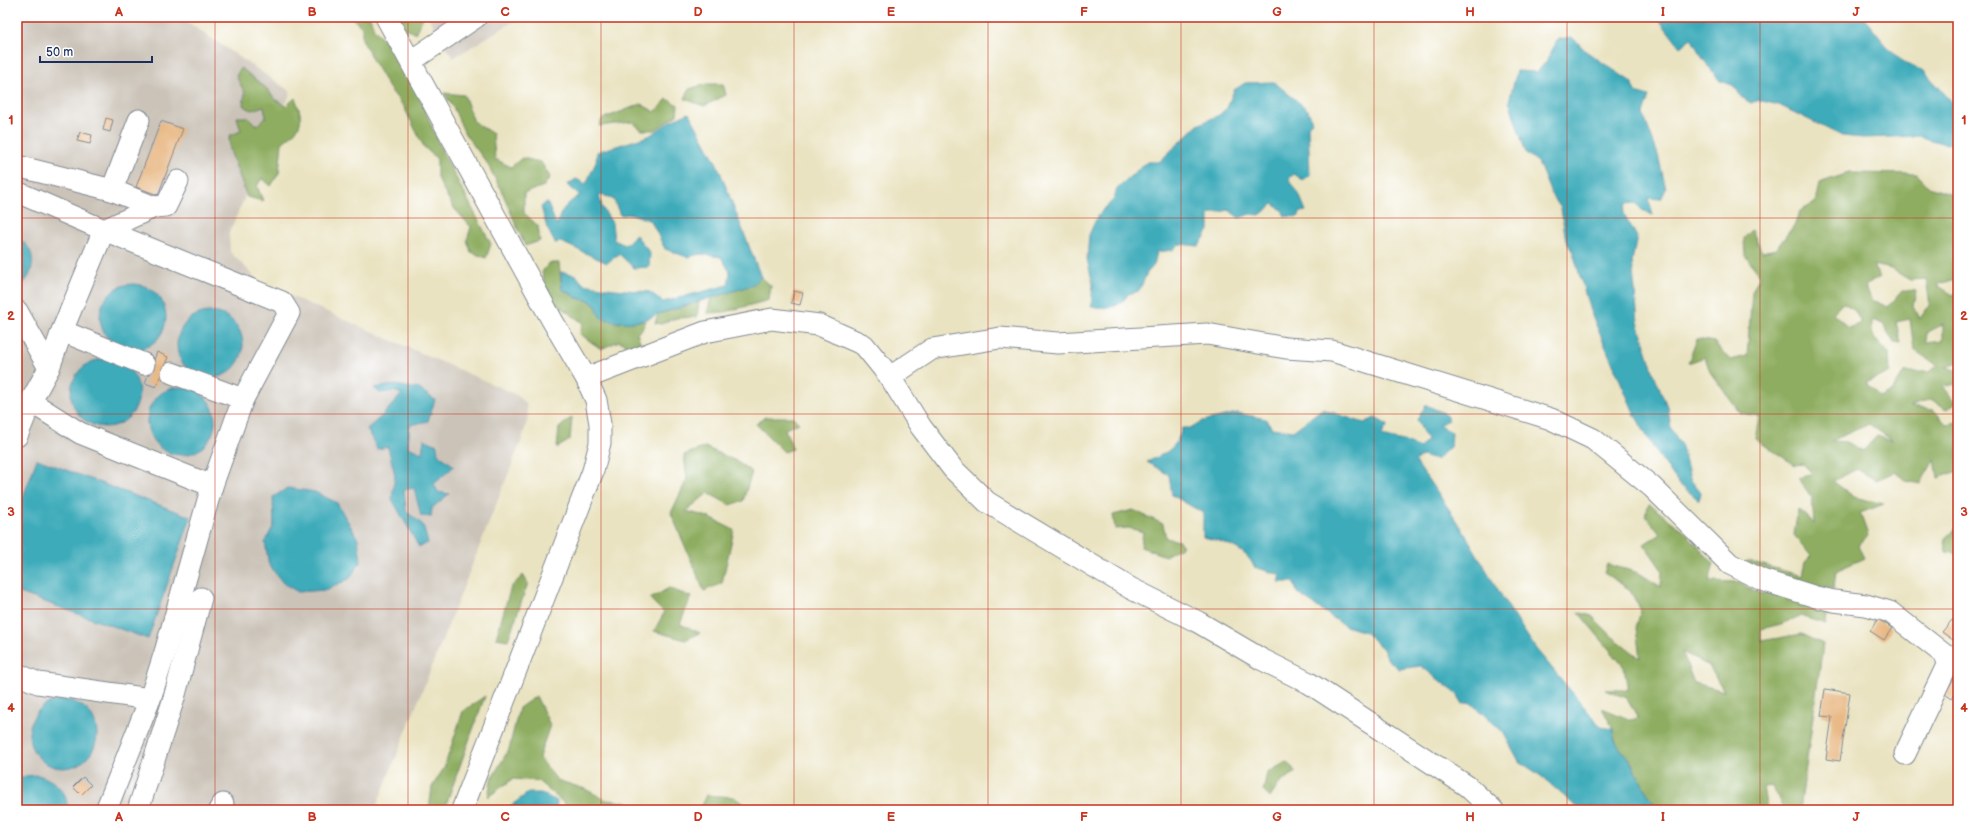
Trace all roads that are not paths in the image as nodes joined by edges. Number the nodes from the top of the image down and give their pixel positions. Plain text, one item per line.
1 (386, 17) edge
2 (476, 17) edge
3 (411, 62) junction
4 (139, 120) dead end
5 (17, 166) edge
6 (178, 181) dead end
7 (112, 190) junction
8 (17, 192) edge
9 (154, 207) junction
10 (104, 230) junction
11 (17, 311) edge
12 (62, 331) junction
13 (144, 364) dead end
14 (49, 368) junction
15 (172, 373) dead end
16 (890, 377) junction
17 (586, 378) junction
18 (27, 398) edge
19 (244, 399) junction
20 (17, 436) edge
21 (212, 486) junction
22 (201, 598) dead end
23 (1954, 657) edge
24 (17, 674) edge
25 (150, 699) junction
26 (1905, 754) dead end
27 (106, 810) edge
28 (138, 810) edge
29 (462, 810) edge
30 (1493, 810) edge

1 - 3 street
2 - 3 street
3 - 17 street
4 - 7 street
5 - 7 street
6 - 9 street
7 - 9 street
8 - 10 street
9 - 10 street
10 - 12 street
10 - 19 street
11 - 14 street
12 - 13 street
12 - 14 street
14 - 18 street
15 - 19 street
16 - 17 street
16 - 23 street
16 - 30 street
17 - 29 street
18 - 20 street
18 - 21 street
19 - 21 street
21 - 25 street
22 - 28 street
23 - 26 street
24 - 25 street
25 - 27 street

